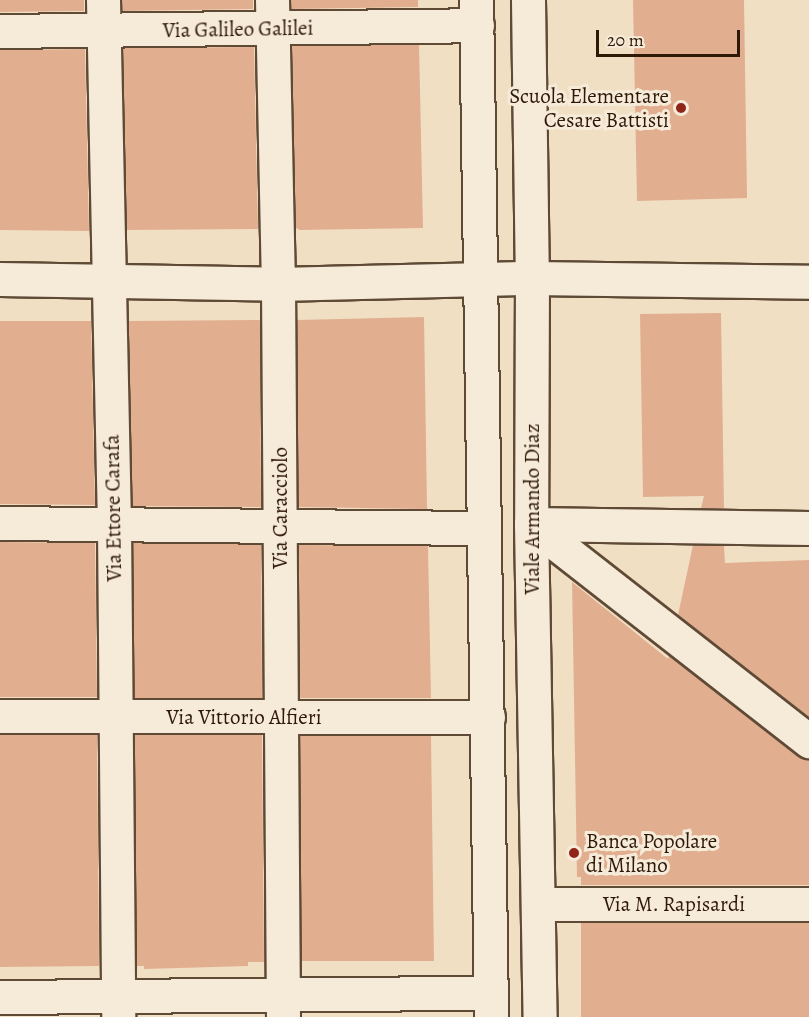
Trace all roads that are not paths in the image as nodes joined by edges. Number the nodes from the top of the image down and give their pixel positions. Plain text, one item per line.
1 (528, 0) edge
2 (476, 13) edge
3 (103, 15) edge
4 (273, 15) edge
5 (0, 31) edge
6 (532, 278) junction
7 (0, 279) edge
8 (482, 280) junction
9 (108, 281) junction
10 (809, 282) edge
11 (279, 284) junction
12 (0, 523) edge
13 (531, 524) junction
14 (114, 525) junction
15 (281, 526) junction
16 (484, 528) junction
17 (809, 528) edge
18 (0, 716) edge
19 (116, 716) junction
20 (280, 717) junction
21 (488, 717) junction
22 (809, 741) edge
23 (539, 904) junction
24 (809, 904) edge
25 (0, 997) edge
26 (491, 1005) edge
27 (283, 1006) edge
28 (118, 1007) edge
29 (540, 1017) edge

1 - 6 street, Viale Armando Diaz
2 - 4 street, Via Galileo Galilei
2 - 8 street
3 - 4 street, Via Galileo Galilei
3 - 5 street, Via Galileo Galilei
3 - 9 street, Via Ettore Carafa
4 - 11 street, Via Caracciolo
6 - 8 street
6 - 10 street
6 - 13 street, Viale Armando Diaz
7 - 9 street
8 - 11 street
8 - 16 street
9 - 11 street
9 - 14 street, Via Ettore Carafa
11 - 15 street, Via Caracciolo
12 - 14 street
13 - 17 street
13 - 22 street
13 - 23 street, Viale Armando Diaz
14 - 15 street
14 - 19 street, Via Ettore Carafa
15 - 16 street
15 - 20 street, Via Caracciolo
16 - 21 street
18 - 19 street, Via Vittorio Alfieri
19 - 20 street, Via Vittorio Alfieri
19 - 28 street, Via Ettore Carafa
20 - 21 street, Via Vittorio Alfieri
20 - 27 street, Via Caracciolo
21 - 26 street
23 - 24 street, Via M. Rapisardi
23 - 29 street, Viale Armando Diaz
25 - 28 street
26 - 27 street
27 - 28 street

